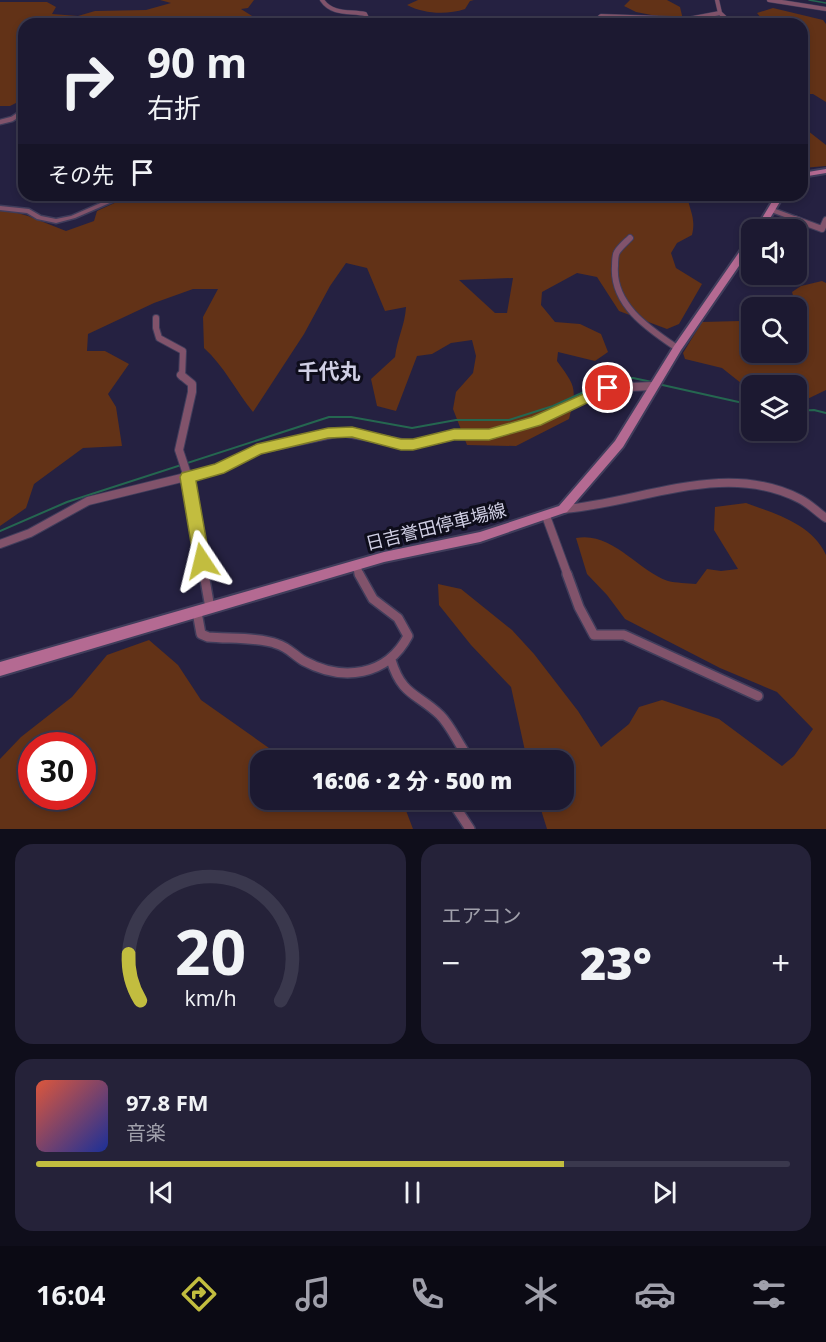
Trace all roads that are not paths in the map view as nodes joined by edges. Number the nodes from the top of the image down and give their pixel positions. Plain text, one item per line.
1 (322, 0) edge
2 (717, 0) edge
3 (769, 0) edge
4 (826, 9) edge
5 (720, 13) junction
6 (368, 18) edge
7 (599, 18) edge
8 (659, 18) edge
9 (693, 18) edge
10 (725, 18) edge
11 (18, 115) edge
12 (0, 122) edge
13 (826, 171) edge
14 (808, 174) edge
15 (111, 201) edge
16 (776, 201) edge
17 (0, 208) edge
18 (772, 210) junction
19 (766, 219) edge
20 (826, 220) edge
21 (630, 238) dead end
22 (741, 256) edge
23 (156, 318) dead end
24 (677, 348) junction
25 (653, 386) junction
26 (188, 477) junction
27 (563, 509) junction
28 (546, 516) junction
29 (826, 518) edge
30 (0, 544) edge
31 (356, 566) junction
32 (210, 608) junction
33 (197, 612) junction
34 (391, 660) junction
35 (0, 669) edge
36 (758, 696) dead end
37 (463, 750) edge
38 (458, 810) edge
39 (470, 829) edge

1 - 6 street
2 - 5 street
3 - 4 street
5 - 9 street
5 - 10 street
7 - 8 street
11 - 12 street
13 - 14 main road
15 - 17 street
16 - 18 main road
18 - 19 main road
18 - 20 street
21 - 24 street
22 - 24 main road, 日吉誉田停車場線
23 - 26 street
24 - 25 main road, 日吉誉田停車場線
25 - 26 street
25 - 27 main road, 日吉誉田停車場線
26 - 30 street
26 - 32 street
27 - 28 main road, 日吉誉田停車場線
27 - 29 street
28 - 31 main road, 日吉誉田停車場線
28 - 36 street
31 - 32 main road, 日吉誉田停車場線
31 - 34 street
32 - 33 main road, 日吉誉田停車場線
33 - 34 street
33 - 35 main road, 日吉誉田停車場線
34 - 37 street
38 - 39 street

